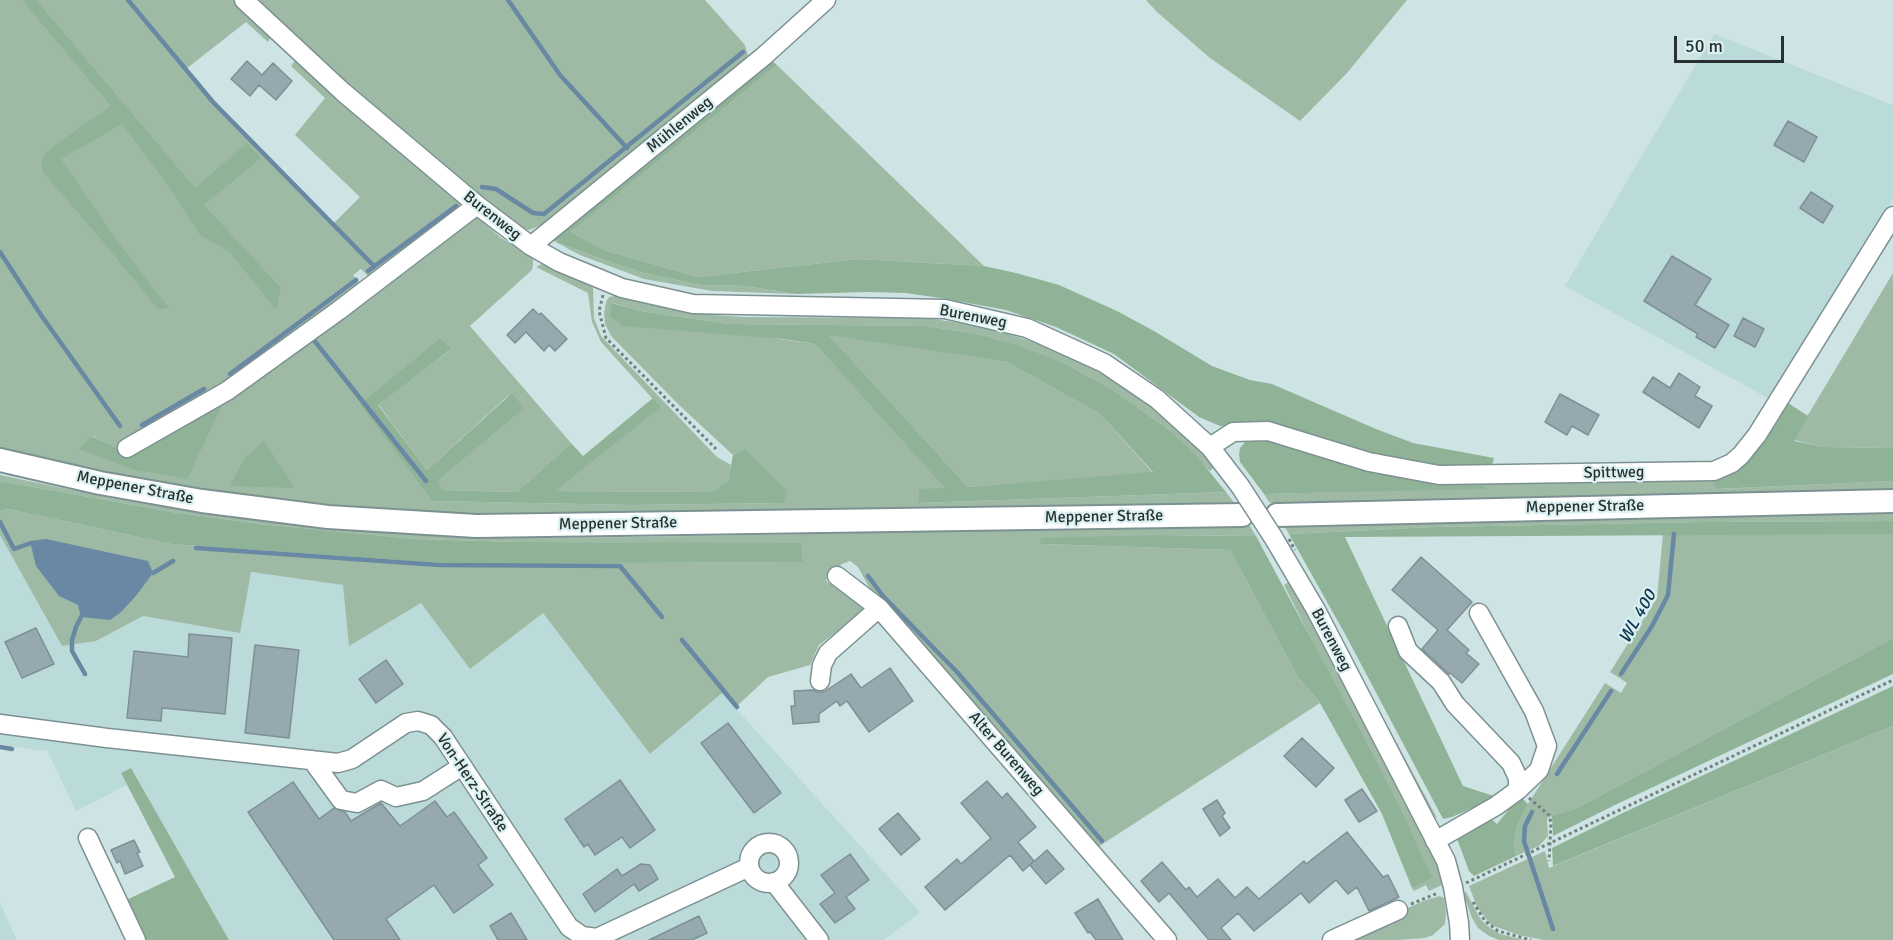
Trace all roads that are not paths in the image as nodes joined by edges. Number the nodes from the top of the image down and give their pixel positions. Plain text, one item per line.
1 (244, 0) edge
2 (826, 0) edge
3 (477, 205) junction
4 (1893, 216) edge
5 (531, 246) junction
6 (1210, 447) junction
7 (127, 448) dead end
8 (0, 460) edge
9 (1893, 501) edge
10 (1242, 514) dead end
11 (1277, 515) dead end
12 (837, 576) dead end
13 (879, 608) junction
14 (1479, 613) dead end
15 (1398, 626) dead end
16 (820, 681) dead end
17 (0, 724) edge
18 (312, 760) junction
19 (462, 766) junction
20 (1518, 790) junction
21 (88, 838) dead end
22 (1435, 841) junction
23 (749, 867) junction
24 (774, 882) junction
25 (1398, 909) road end
26 (136, 940) edge
27 (819, 940) edge
28 (1167, 940) edge
29 (1332, 940) edge
30 (1460, 940) edge

1 - 3 street, Burenweg
2 - 5 street, Mühlenweg
3 - 5 street, Burenweg
3 - 7 street
4 - 6 street, Spittweg
5 - 6 street, Burenweg
6 - 22 street, Burenweg, bridge
8 - 10 main road, Meppener Straße
9 - 11 main road, Meppener Straße
12 - 13 street, Alter Burenweg
13 - 16 street
13 - 28 street, Alter Burenweg
14 - 20 street
15 - 20 street
17 - 18 street, Von-Herz-Straße
18 - 19 street, Von-Herz-Straße
18 - 19 street
19 - 23 street, Von-Herz-Straße
20 - 22 street
21 - 26 street
22 - 30 street, Burenweg
23 - 24 street
23 - 24 street
24 - 27 street
25 - 29 street

